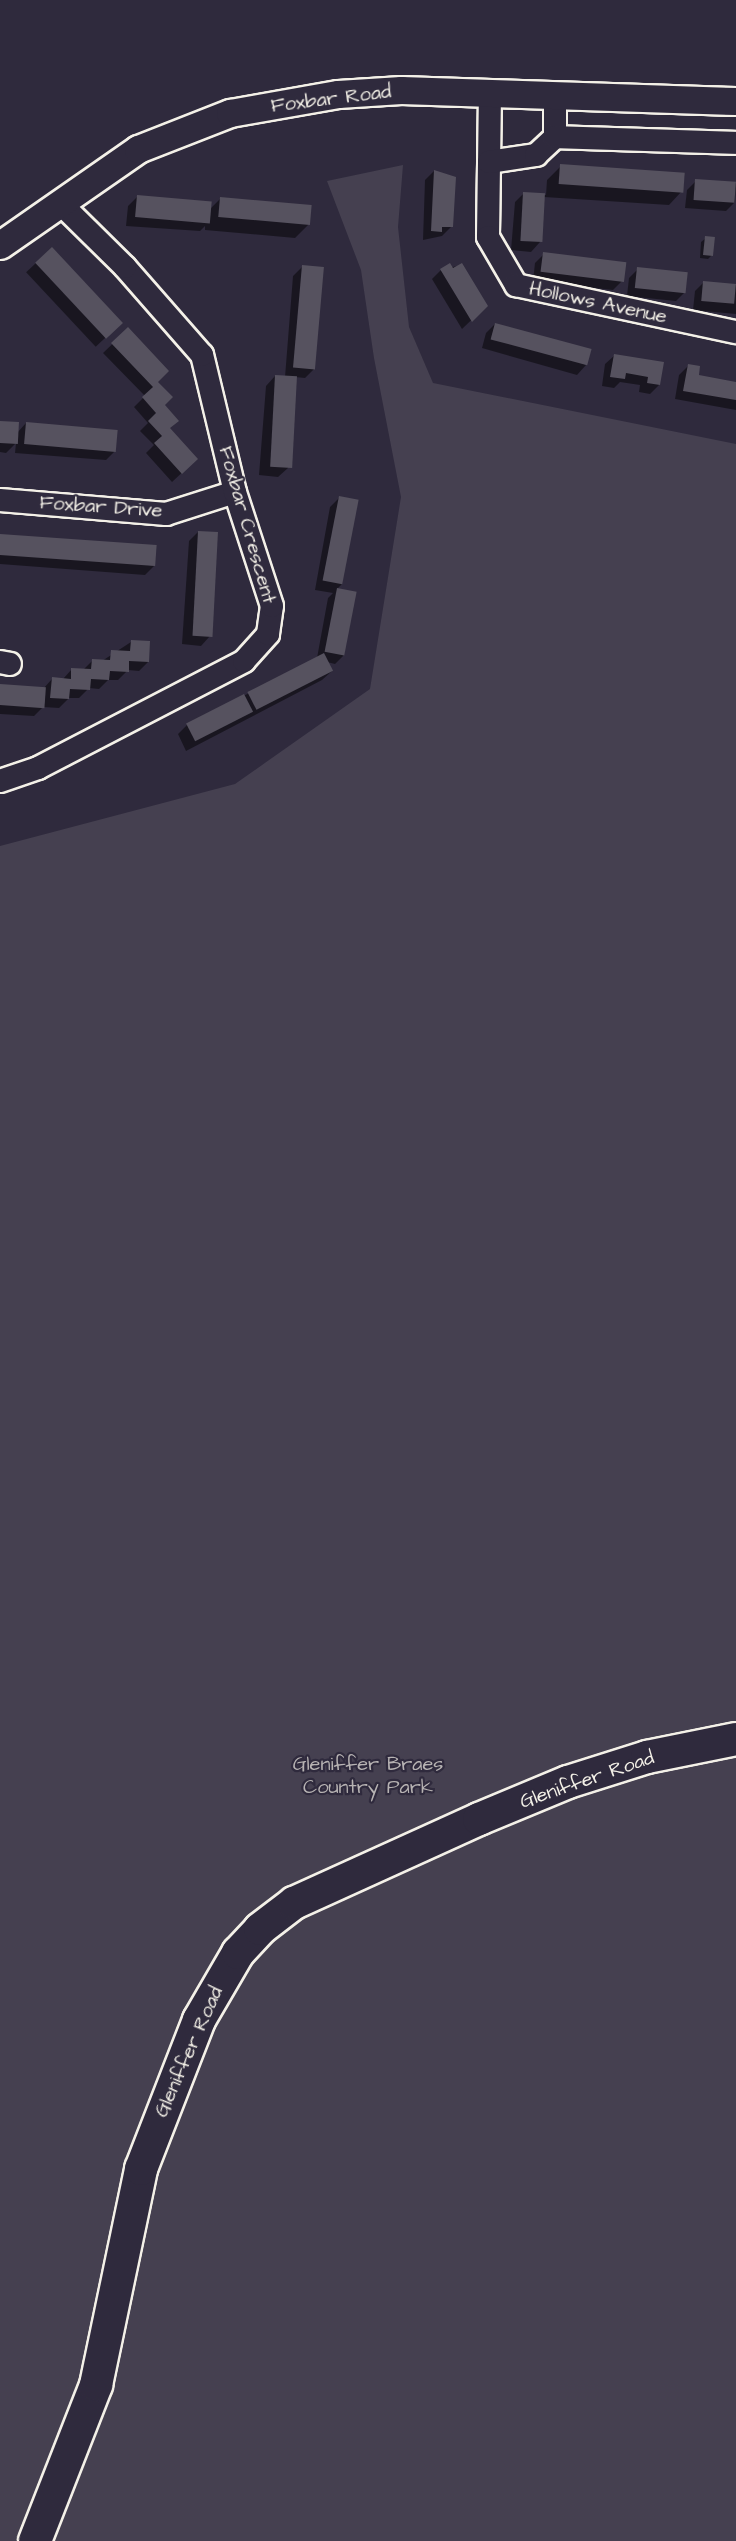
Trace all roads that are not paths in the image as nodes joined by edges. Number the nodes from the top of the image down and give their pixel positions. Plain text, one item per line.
1 (490, 92) junction
2 (555, 94) junction
3 (736, 101) edge
4 (555, 137) junction
5 (736, 143) edge
6 (489, 162) junction
7 (60, 203) junction
8 (0, 245) edge
9 (736, 332) edge
10 (235, 492) junction
11 (0, 500) edge
12 (0, 781) edge
13 (736, 1739) edge
14 (35, 2541) edge

1 - 2 street, Foxbar Road
1 - 6 street, Hollows Avenue
1 - 7 street, Foxbar Road
2 - 3 street, Foxbar Road
2 - 4 street
4 - 5 street
4 - 6 street
6 - 9 street, Hollows Avenue
7 - 8 street, Foxbar Road
7 - 10 street, Foxbar Crescent
10 - 11 street, Foxbar Drive
10 - 12 street, Foxbar Crescent
13 - 14 main road, Gleniffer Road

